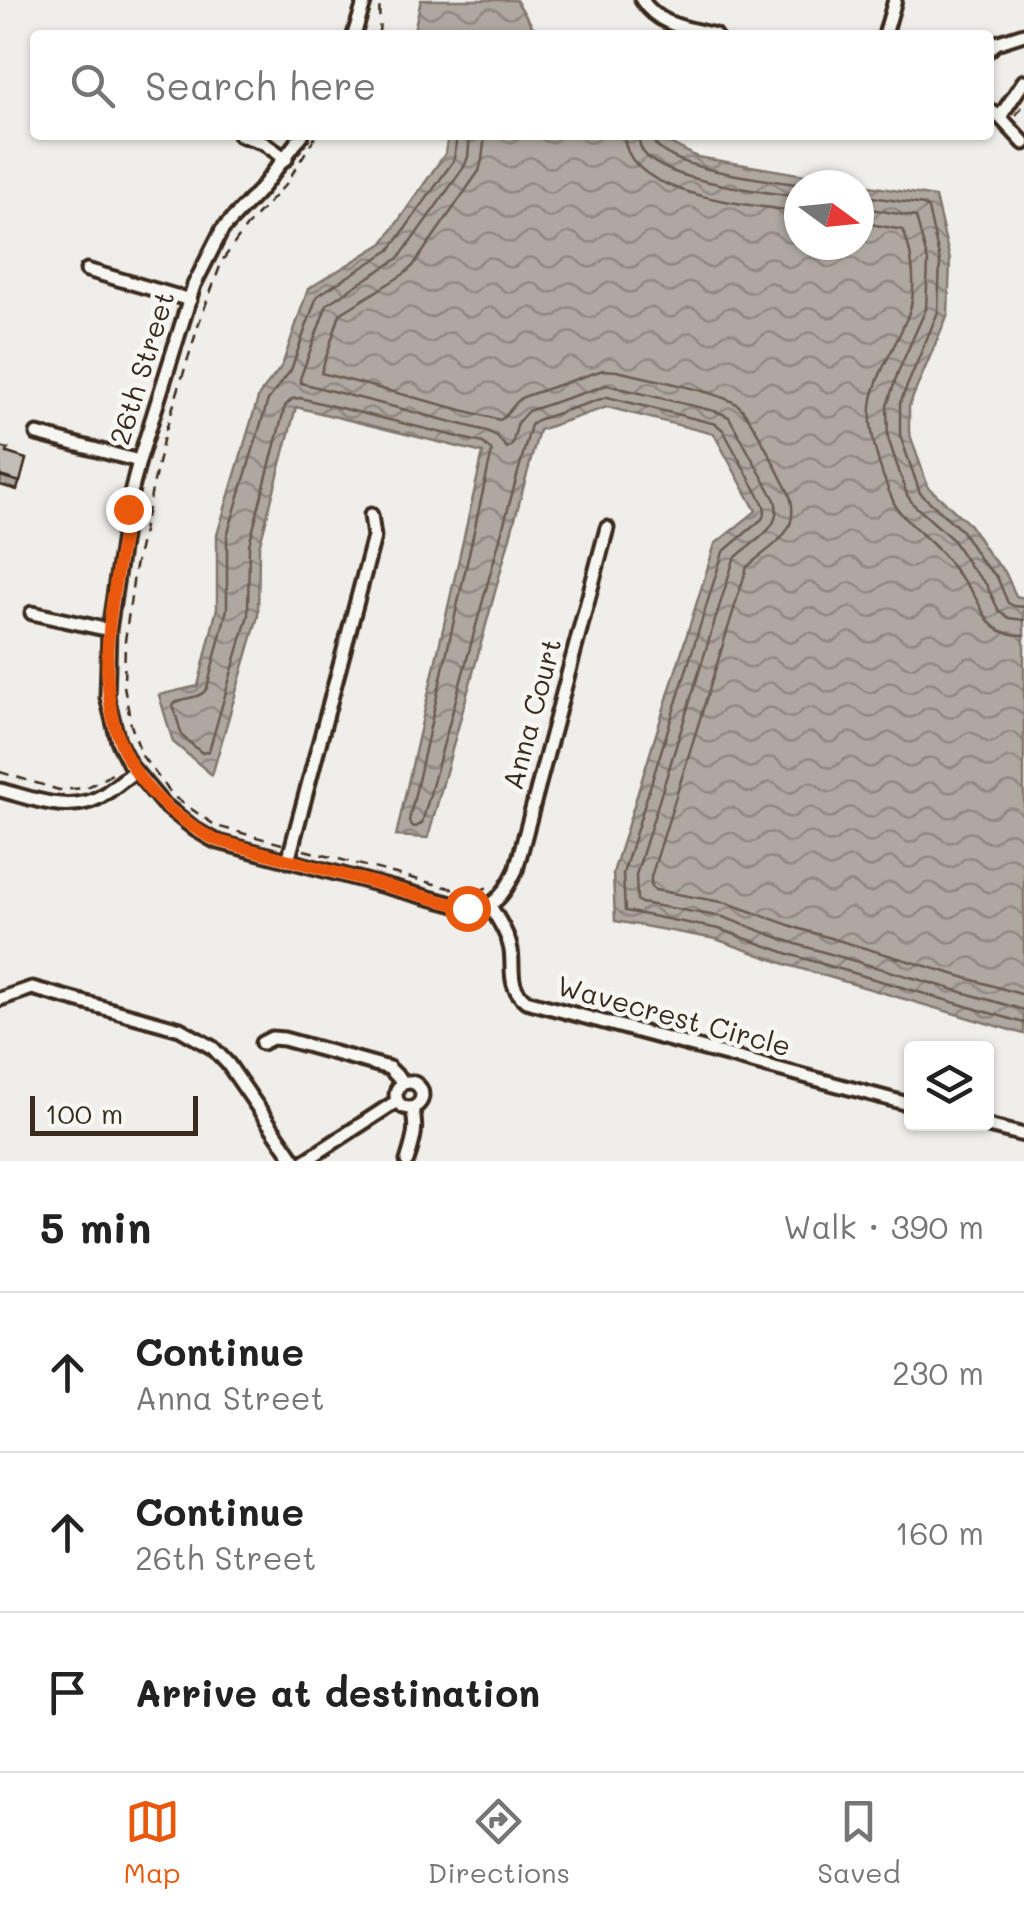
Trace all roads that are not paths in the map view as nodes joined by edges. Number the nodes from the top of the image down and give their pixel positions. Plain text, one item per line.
1 (365, 0) edge
2 (642, 0) edge
3 (894, 0) edge
4 (356, 30) edge
5 (697, 30) edge
6 (886, 30) edge
7 (1024, 34) edge
8 (994, 45) edge
9 (1024, 81) edge
10 (995, 113) edge
11 (256, 140) edge
12 (299, 140) edge
13 (1024, 143) edge
14 (286, 159) junction
15 (87, 270) dead end
16 (190, 300) junction
17 (37, 434) dead end
18 (139, 462) junction
19 (370, 514) dead end
20 (606, 528) dead end
21 (32, 613) dead end
22 (109, 630) junction
23 (132, 766) junction
24 (0, 790) edge
25 (288, 861) junction
26 (495, 901) junction
27 (0, 999) edge
28 (262, 1043) dead end
29 (404, 1082) junction
30 (397, 1101) junction
31 (904, 1103) edge
32 (412, 1108) junction
33 (994, 1128) edge
34 (1024, 1135) edge
35 (295, 1161) edge
36 (305, 1161) edge
37 (407, 1161) edge

1 - 4 street
2 - 5 street
3 - 6 street
7 - 8 street
9 - 10 street
10 - 13 street
11 - 14 street
12 - 14 street, 26th Street
14 - 16 street, 26th Street
15 - 16 street
16 - 18 street, 26th Street
17 - 18 street
18 - 22 street, 26th Street
19 - 25 street
20 - 26 street, Anna Court
21 - 22 street
22 - 23 street, 26th Street
23 - 24 street
23 - 25 street
25 - 26 street
26 - 31 street, Wavecrest Circle
27 - 35 street
28 - 29 street
29 - 30 street
29 - 32 street
30 - 32 street
30 - 36 street
32 - 37 street
33 - 34 street

